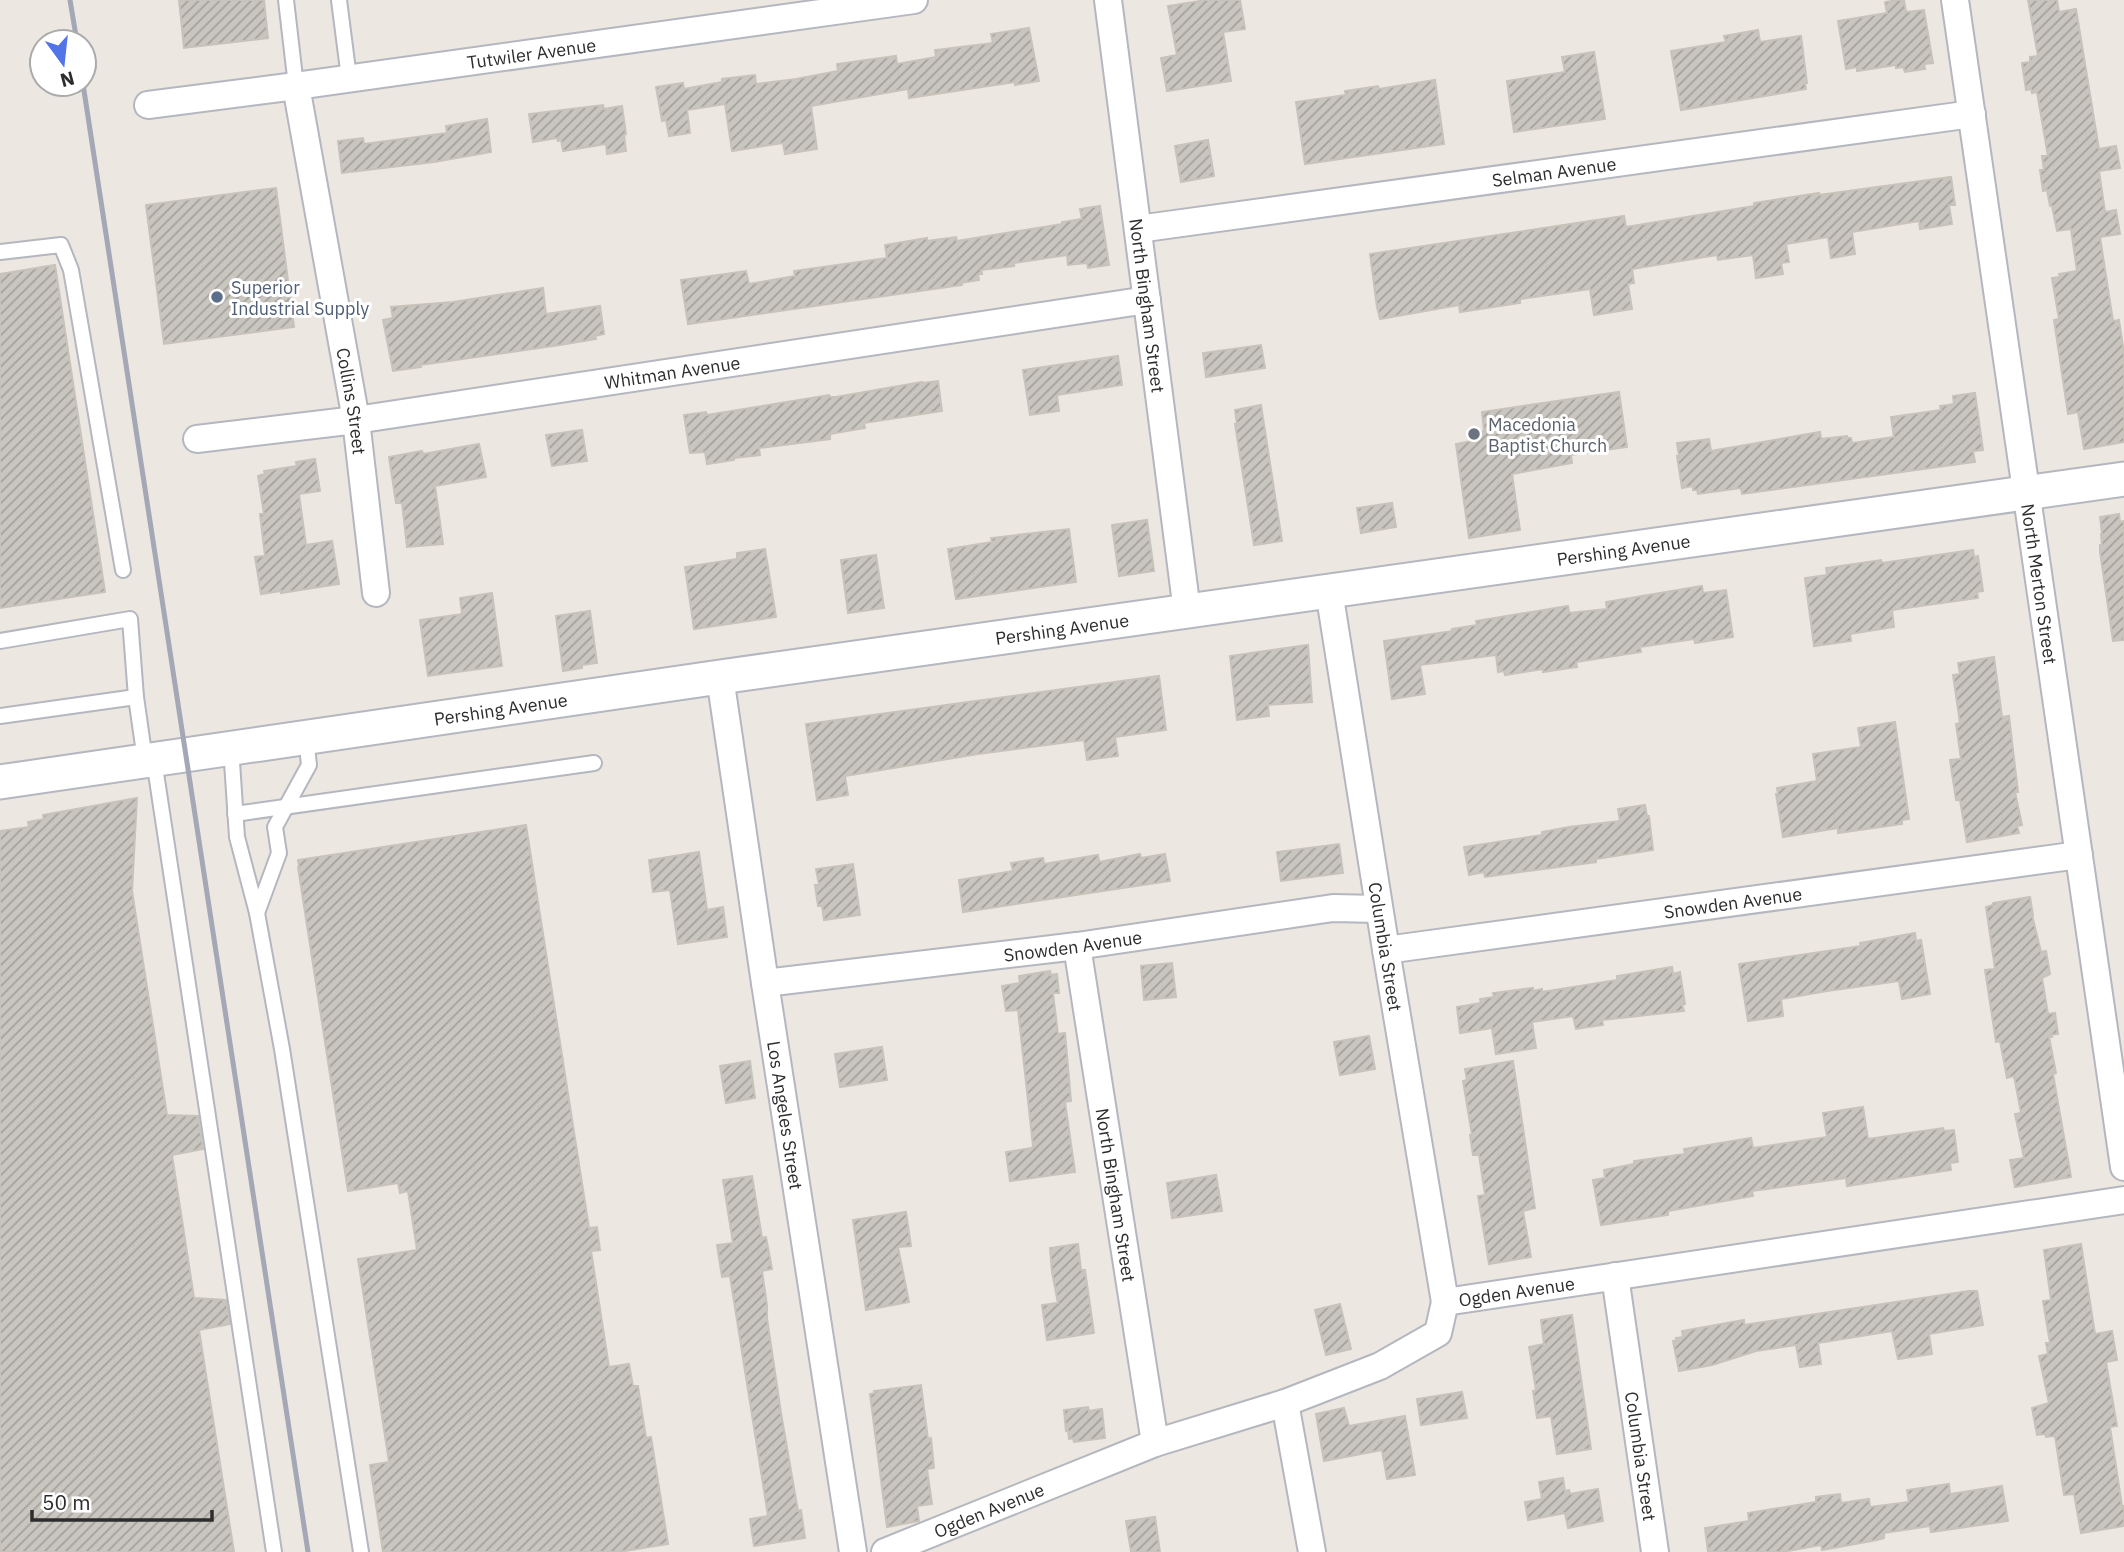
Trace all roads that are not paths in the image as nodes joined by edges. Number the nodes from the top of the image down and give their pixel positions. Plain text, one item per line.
1 (286, 0) edge
2 (339, 0) edge
3 (914, 0) edge
4 (1108, 0) edge
5 (1955, 0) edge
6 (349, 78) junction
7 (296, 86) junction
8 (148, 104) dead end
9 (1972, 114) junction
10 (1138, 229) junction
11 (0, 252) edge
12 (1147, 300) junction
13 (356, 420) junction
14 (197, 439) dead end
15 (2124, 479) edge
16 (2027, 494) junction
17 (123, 570) dead end
18 (1329, 591) junction
19 (376, 593) dead end
20 (1187, 611) junction
21 (0, 641) edge
22 (720, 677) junction
23 (136, 697) junction
24 (0, 716) edge
25 (306, 737) junction
26 (231, 747) junction
27 (149, 759) junction
28 (593, 763) dead end
29 (0, 782) edge
30 (286, 806) junction
31 (235, 814) junction
32 (2079, 855) junction
33 (1379, 909) junction
34 (257, 913) junction
35 (1077, 946) junction
36 (1386, 950) junction
37 (765, 983) junction
38 (2124, 1167) edge
39 (2124, 1200) edge
40 (1615, 1276) junction
41 (1445, 1302) junction
42 (1284, 1403) junction
43 (1155, 1443) junction
44 (274, 1552) edge
45 (360, 1552) edge
46 (853, 1552) edge
47 (885, 1552) edge
48 (1311, 1552) edge
49 (1655, 1552) edge

1 - 7 lane
2 - 6 lane
3 - 6 street, Tutwiler Avenue
4 - 10 street, North Bingham Street
5 - 9 street, North Merton Street
6 - 7 street, Tutwiler Avenue
7 - 8 street, Tutwiler Avenue
7 - 13 street, Collins Street
9 - 10 street, Selman Avenue
9 - 16 street, North Merton Street
10 - 12 street, North Bingham Street
11 - 17 lane
12 - 13 street, Whitman Avenue
12 - 20 street, North Bingham Street
13 - 14 street, Whitman Avenue
13 - 19 street, Collins Street
15 - 16 street, Pershing Avenue
16 - 18 street, Pershing Avenue
16 - 32 street, North Merton Street
18 - 20 street, Pershing Avenue
18 - 33 street, Columbia Street
20 - 22 street, Pershing Avenue
21 - 23 lane
22 - 25 street, Pershing Avenue
22 - 37 street, Los Angeles Street
23 - 24 lane
23 - 27 lane
25 - 26 street, Pershing Avenue
25 - 30 lane
26 - 27 street, Pershing Avenue
26 - 31 lane
27 - 29 street, Pershing Avenue
27 - 44 lane
28 - 30 lane
30 - 31 lane
30 - 34 lane
31 - 34 lane
32 - 36 street, Snowden Avenue
32 - 38 street, North Merton Street
33 - 35 street, Snowden Avenue
33 - 36 street, Columbia Street
34 - 45 lane
35 - 37 street, Snowden Avenue
35 - 43 street, North Bingham Street
36 - 41 street, Columbia Street
37 - 46 street, Los Angeles Street
39 - 40 street, Ogden Avenue
40 - 41 street, Ogden Avenue
40 - 49 street, Columbia Street
41 - 42 street, Ogden Avenue
42 - 43 street, Ogden Avenue
42 - 48 street
43 - 47 street, Ogden Avenue

